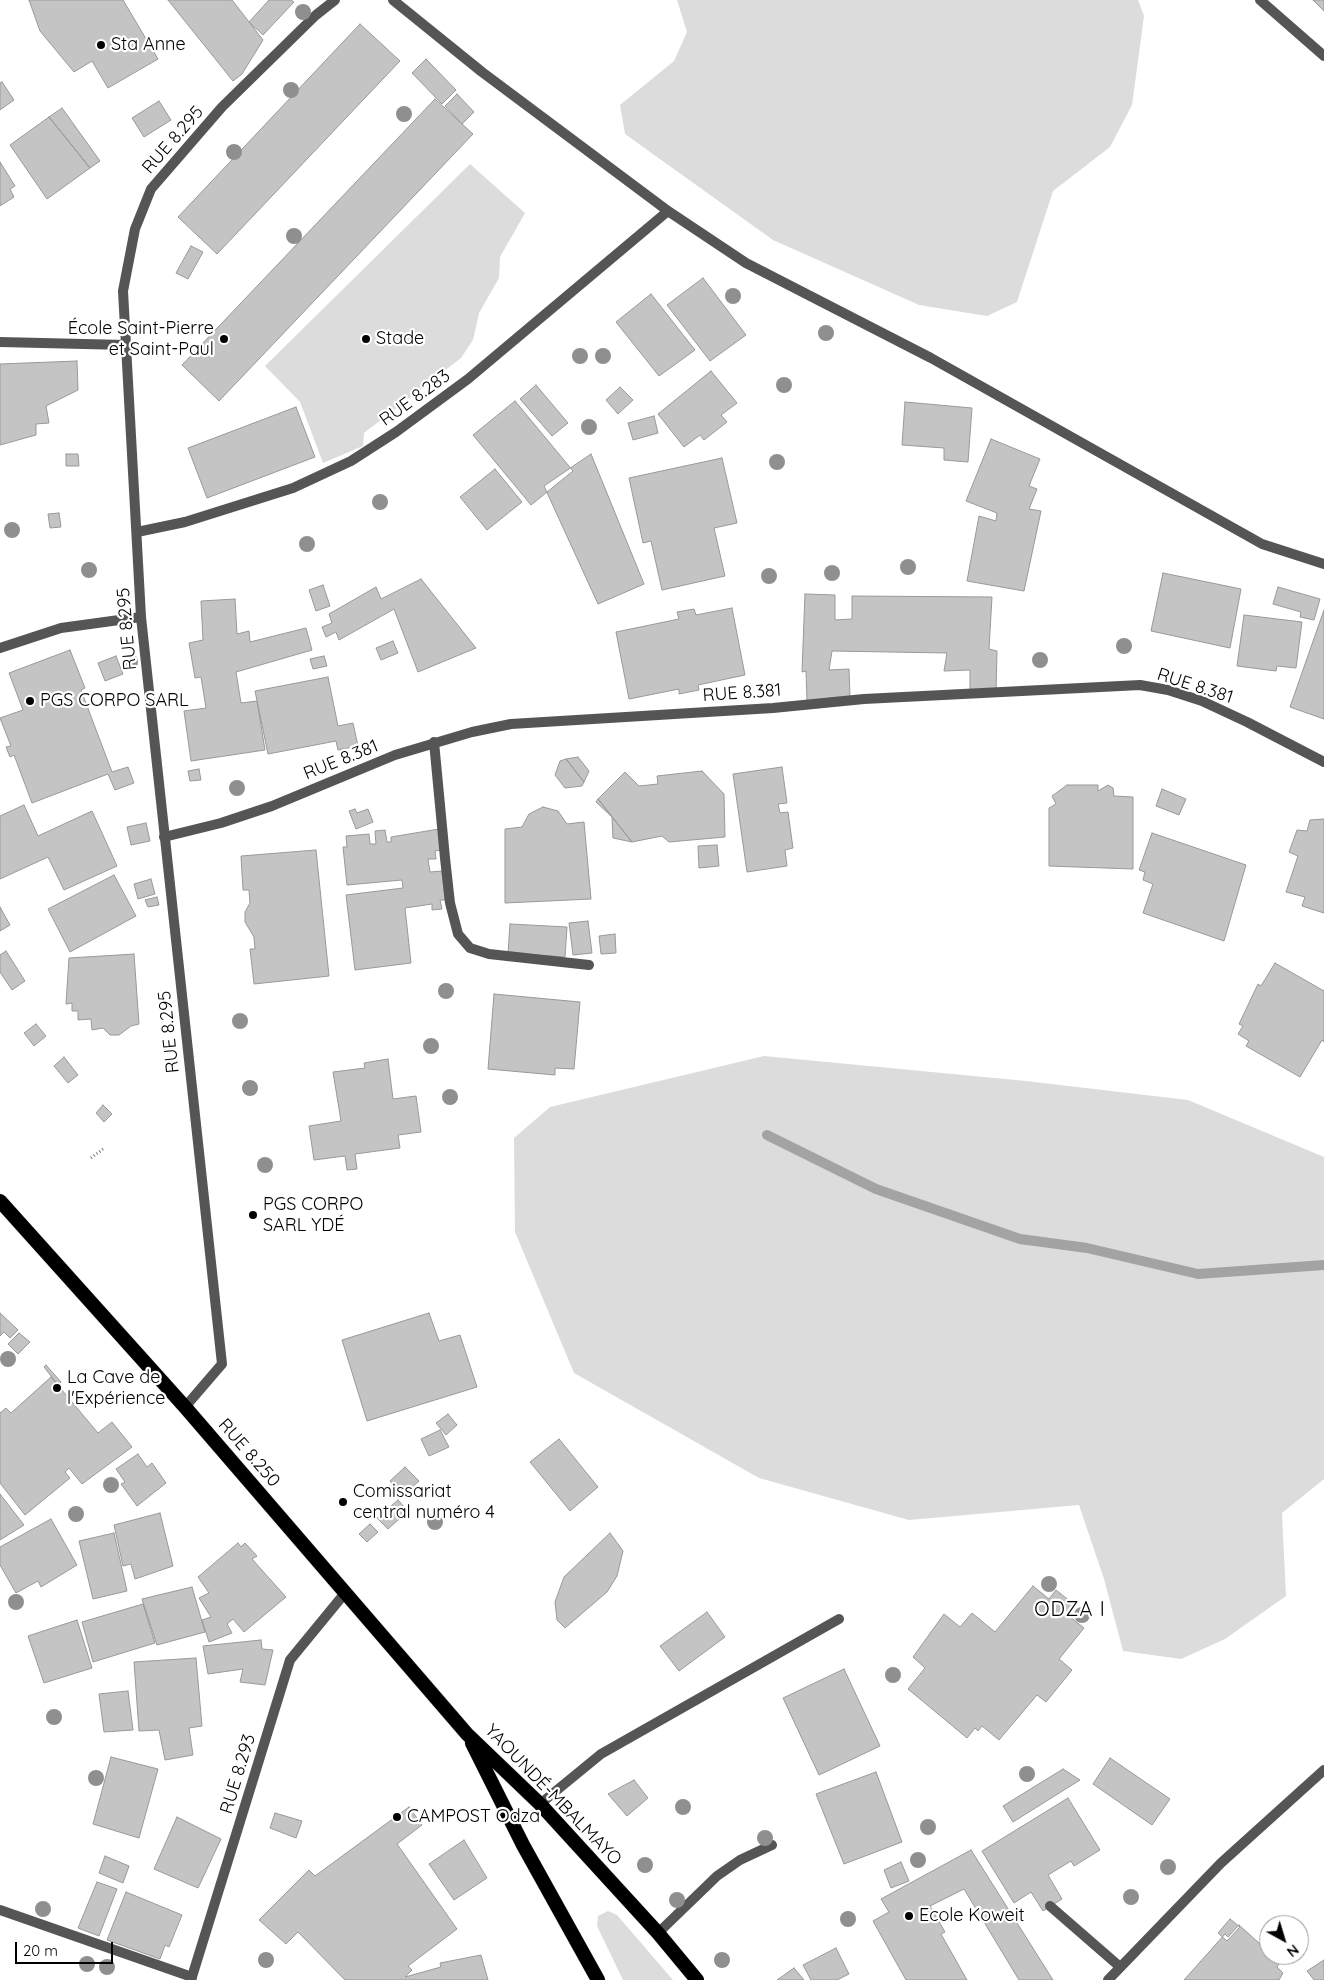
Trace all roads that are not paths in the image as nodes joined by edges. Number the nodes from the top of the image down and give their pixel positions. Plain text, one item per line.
1 (335, 0) edge
2 (393, 0) edge
3 (1260, 0) edge
4 (1324, 56) edge
5 (668, 211) junction
6 (0, 342) edge
7 (126, 345) junction
8 (137, 532) junction
9 (1324, 564) edge
10 (141, 617) junction
11 (0, 648) edge
12 (434, 742) junction
13 (1324, 762) edge
14 (164, 837) junction
15 (589, 965) dead end
16 (1, 1205) edge
17 (184, 1407) junction
18 (345, 1593) junction
19 (839, 1619) dead end
20 (467, 1734) junction
21 (1324, 1770) edge
22 (540, 1804) junction
23 (772, 1845) dead end
24 (1050, 1906) dead end
25 (0, 1910) edge
26 (658, 1932) junction
27 (1119, 1966) junction
28 (192, 1979) edge
29 (598, 1980) edge
30 (697, 1980) edge
31 (1108, 1980) edge

1 - 7 street, RUE 8.295
2 - 5 street
3 - 4 street
5 - 8 street, RUE 8.283
5 - 9 street
6 - 7 street
7 - 8 street, RUE 8.295
8 - 10 street, RUE 8.295
10 - 11 street
10 - 14 street, RUE 8.295
12 - 13 street, RUE 8.381
12 - 14 street, RUE 8.381
12 - 15 street
14 - 17 street, RUE 8.295
16 - 17 highway, RUE 8.250
17 - 18 highway, RUE 8.250
18 - 20 highway, RUE 8.250
18 - 28 street, RUE 8.293
19 - 22 street
20 - 22 highway, YAOUNDÉ-MBALMAYO
20 - 29 highway, YAOUNDÉ-MBALMAYO
21 - 27 street
22 - 26 highway, YAOUNDÉ-MBALMAYO
23 - 26 street
24 - 27 street
25 - 28 street
26 - 30 highway, YAOUNDÉ-MBALMAYO
27 - 31 street

